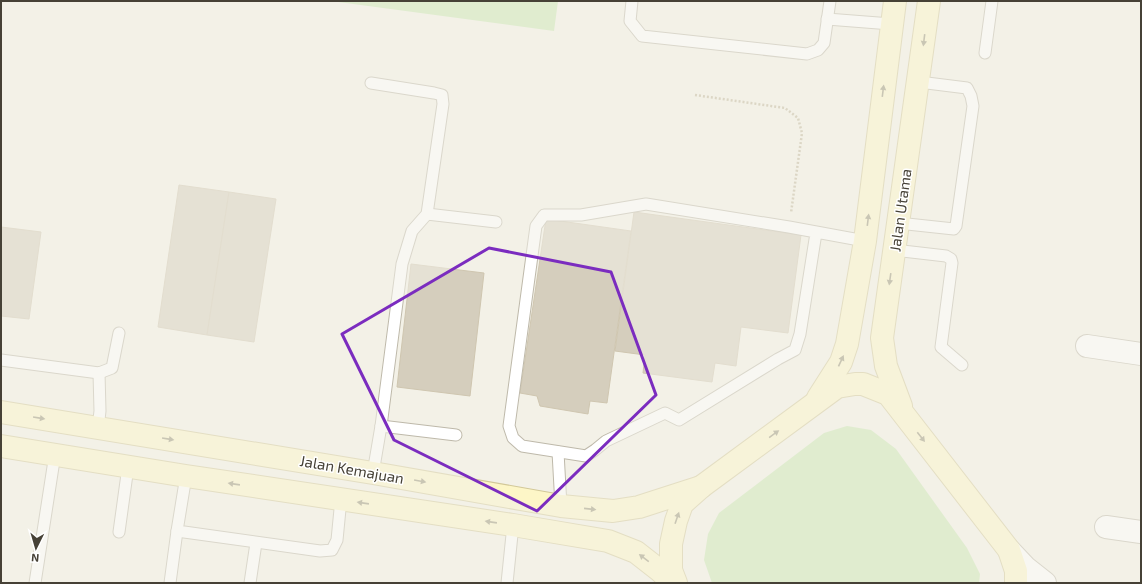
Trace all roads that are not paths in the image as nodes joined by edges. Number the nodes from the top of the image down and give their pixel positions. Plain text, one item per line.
1 (632, 1) edge
2 (830, 1) edge
3 (895, 1) edge
4 (929, 1) edge
5 (992, 1) edge
6 (827, 19) junction
7 (891, 24) junction
8 (985, 53) dead end
9 (919, 82) junction
10 (371, 83) dead end
11 (427, 214) junction
12 (496, 222) dead end
13 (898, 223) junction
14 (816, 233) junction
15 (865, 241) junction
16 (894, 250) junction
17 (119, 333) dead end
18 (1087, 346) dead end
19 (1141, 354) edge
20 (1, 360) edge
21 (962, 365) dead end
22 (99, 373) junction
23 (812, 405) junction
24 (1, 412) edge
25 (905, 416) junction
26 (382, 426) junction
27 (98, 428) junction
28 (456, 435) dead end
29 (1, 446) edge
30 (558, 452) junction
31 (55, 454) junction
32 (128, 467) junction
33 (374, 473) junction
34 (186, 476) junction
35 (700, 487) junction
36 (341, 499) junction
37 (561, 506) junction
38 (513, 525) junction
39 (1106, 527) dead end
40 (177, 531) junction
41 (119, 532) dead end
42 (1141, 532) edge
43 (256, 543) junction
44 (1009, 550) junction
45 (35, 583) edge
46 (170, 583) edge
47 (250, 583) edge
48 (507, 583) edge
49 (675, 583) edge
50 (1016, 583) edge
51 (1045, 583) edge

1 - 6 lane
2 - 6 lane
3 - 7 main road, Jalan Utama
4 -> 9 main road, Jalan Utama
5 - 8 lane
6 - 7 lane
15 -> 7 main road, Jalan Utama
9 - 13 main road, Jalan Utama
9 - 13 lane
10 - 11 lane
11 - 12 lane
11 - 26 lane
13 - 16 main road, Jalan Utama
14 - 15 lane
14 - 30 lane
14 - 30 lane
23 -> 15 main road, Jalan Utama
16 - 21 lane
16 -> 25 main road, Jalan Utama
17 - 22 lane
18 - 19 street
20 - 22 lane
22 - 27 lane
23 - 25 main road
35 -> 23 main road
24 -> 27 main road, Jalan Kemajuan
25 -> 44 main road
26 - 28 lane
26 - 33 lane
27 -> 33 main road, Jalan Kemajuan
29 - 31 main road, Jalan Kemajuan
30 - 37 lane
31 - 32 main road, Jalan Kemajuan
31 - 45 lane
32 - 34 main road, Jalan Kemajuan
32 - 41 lane
33 -> 37 main road, Jalan Kemajuan
36 -> 34 main road, Jalan Kemajuan
34 - 40 lane
37 -> 35 main road, Jalan Kemajuan
49 -> 35 main road
38 -> 36 main road, Jalan Kemajuan
36 - 43 lane
38 - 48 lane
49 -> 38 main road, Jalan Kemajuan
39 - 42 street
40 - 43 lane
40 - 46 lane
43 - 47 lane
44 - 50 main road
44 - 51 street

